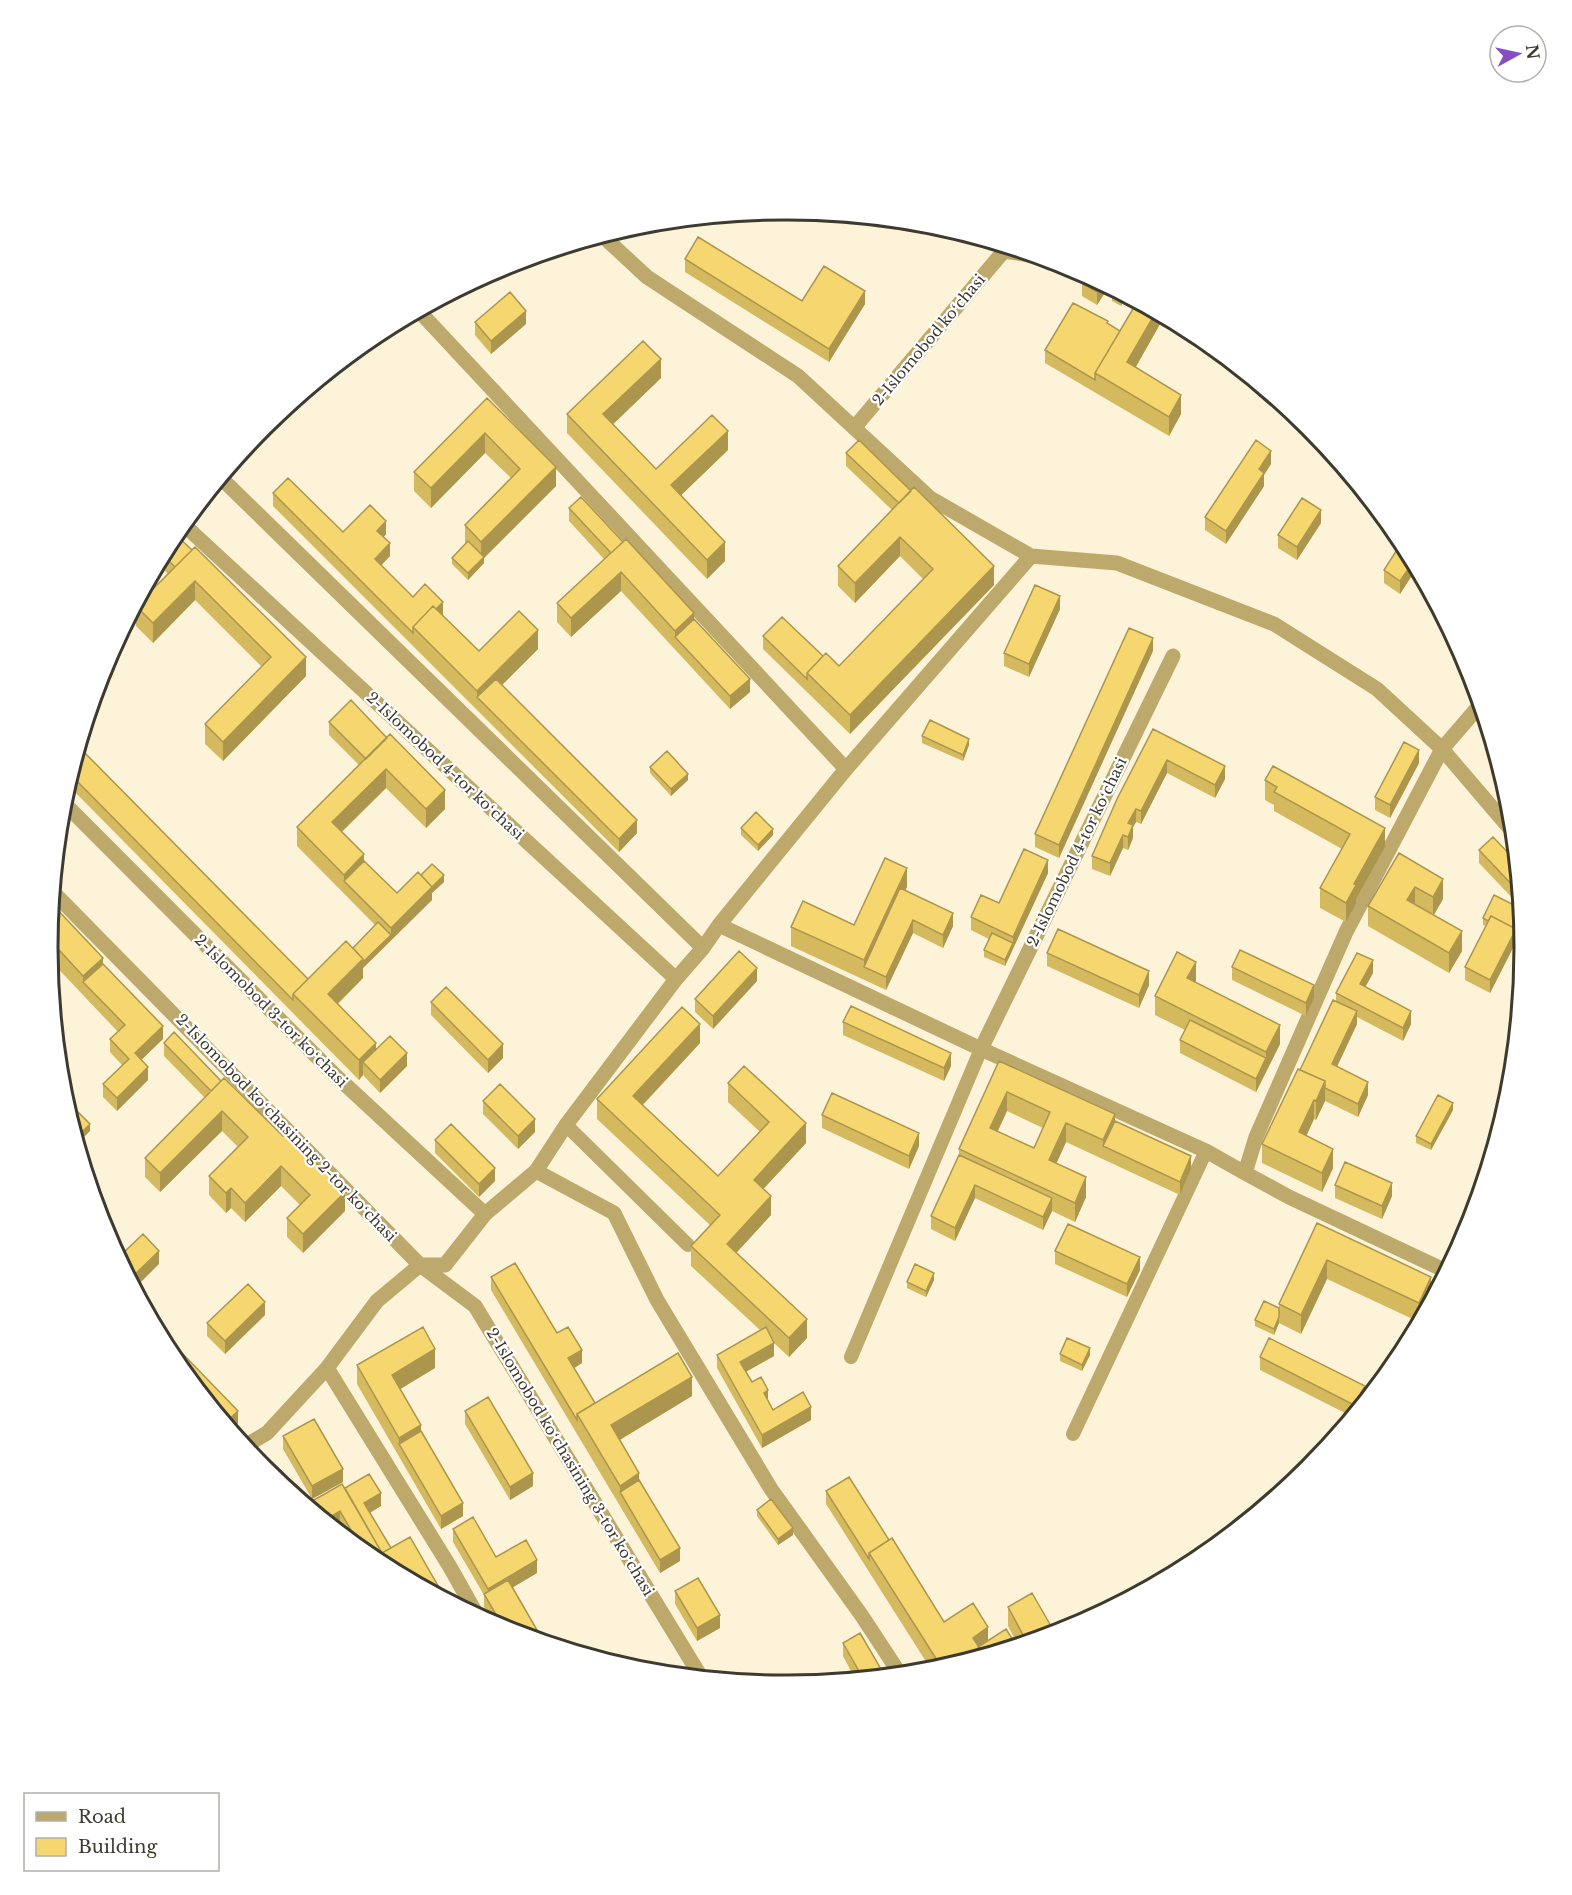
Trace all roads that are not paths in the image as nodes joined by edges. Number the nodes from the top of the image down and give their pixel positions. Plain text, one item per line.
1 (610, 242) edge
2 (1001, 253) edge
3 (424, 316) edge
4 (854, 428) junction
5 (227, 483) edge
6 (190, 531) edge
7 (1031, 556) junction
8 (1173, 656) dead end
9 (1474, 712) edge
10 (1442, 749) junction
11 (846, 769) junction
12 (71, 810) edge
13 (1502, 819) edge
14 (60, 898) edge
15 (719, 925) junction
16 (703, 948) junction
17 (676, 979) junction
18 (981, 1049) junction
19 (566, 1125) junction
20 (1206, 1151) junction
21 (536, 1171) junction
22 (1245, 1173) junction
23 (485, 1214) junction
24 (688, 1245) dead end
25 (420, 1265) junction
26 (1439, 1268) edge
27 (851, 1357) dead end
28 (327, 1368) junction
29 (1073, 1434) dead end
30 (253, 1441) edge
31 (470, 1603) edge
32 (895, 1667) edge
33 (696, 1669) edge

1 - 4 street
2 - 4 street, 2-Islomobod koʻchasi
3 - 11 street
4 - 7 street
5 - 16 street
6 - 17 street, 2-Islomobod 4-tor koʻchasi
7 - 10 street
7 - 11 street
8 - 18 street, 2-Islomobod 4-tor koʻchasi
9 - 10 street
10 - 13 street
10 - 22 street
11 - 15 street
12 - 23 street, 2-Islomobod 3-tor koʻchasi
14 - 25 street, 2-Islomobod koʻchasining 2-tor koʻchasi
15 - 16 street
15 - 18 street
16 - 17 street
17 - 19 street
18 - 20 street
18 - 27 lane
19 - 21 street
19 - 24 lane
20 - 22 street
20 - 29 lane
21 - 23 street
21 - 32 street
22 - 26 street
23 - 25 street
25 - 28 street
25 - 33 street, 2-Islomobod koʻchasining 3-tor koʻchasi
28 - 30 street
28 - 31 street

